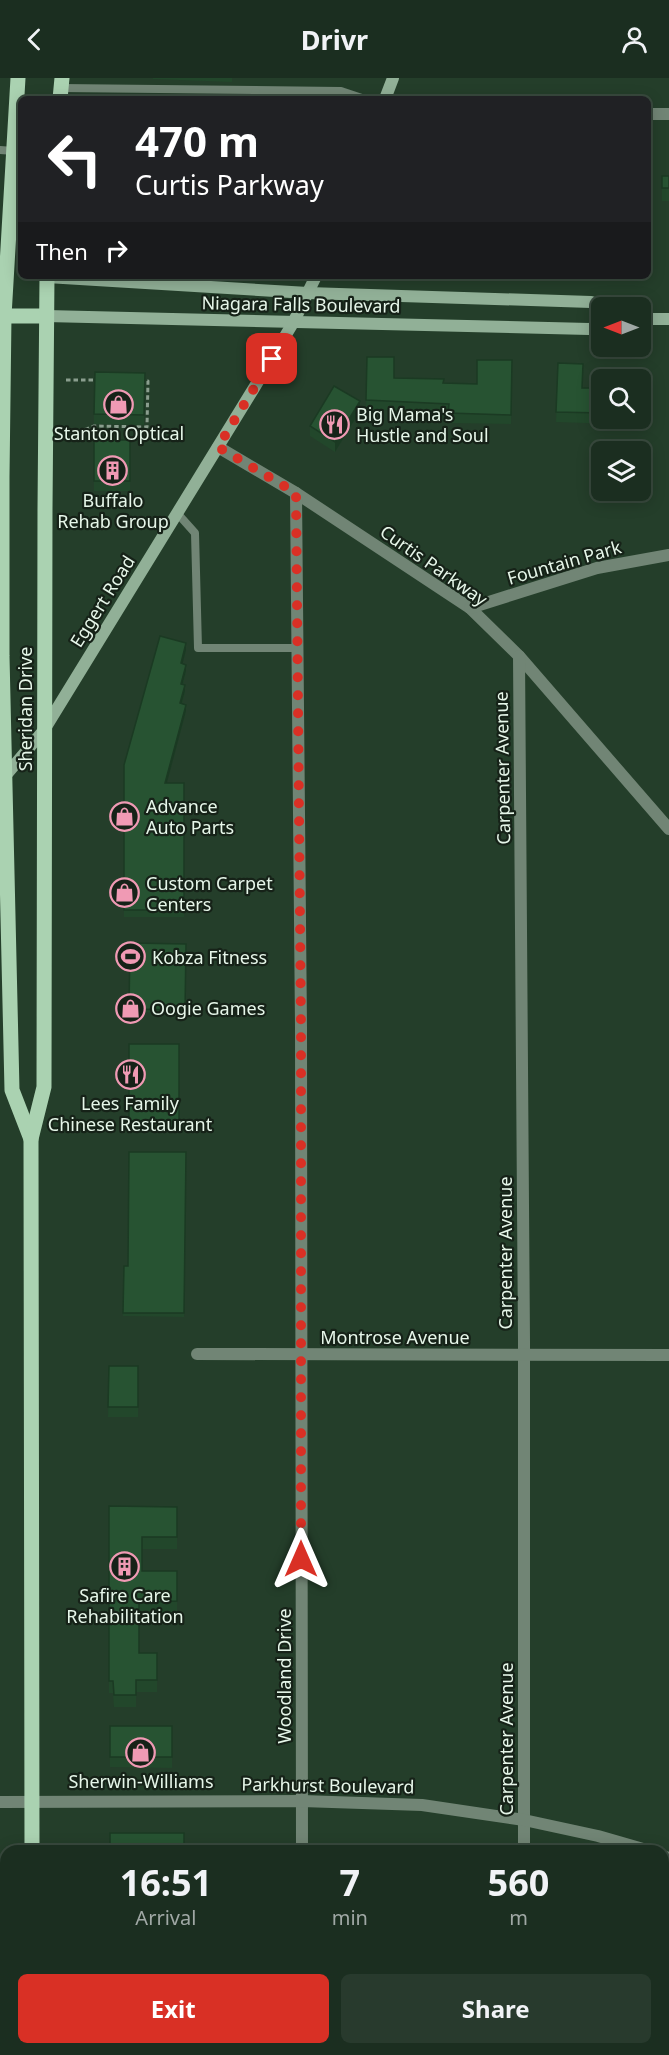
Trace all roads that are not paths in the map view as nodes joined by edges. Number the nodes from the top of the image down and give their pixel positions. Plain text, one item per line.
1 (18, 78) edge
2 (393, 78) edge
3 (61, 88) edge
4 (256, 90) junction
5 (254, 96) edge
6 (356, 96) edge
7 (386, 96) edge
8 (651, 114) edge
9 (669, 114) edge
10 (7, 151) edge
11 (9, 274) edge
12 (47, 279) edge
13 (93, 279) edge
14 (315, 279) edge
15 (308, 293) junction
16 (591, 302) edge
17 (2, 316) edge
18 (46, 316) junction
19 (651, 318) edge
20 (669, 319) edge
21 (293, 323) junction
22 (591, 329) edge
23 (218, 447) junction
24 (296, 493) junction
25 (1, 504) edge
26 (178, 514) junction
27 (669, 555) edge
28 (470, 608) junction
29 (298, 648) junction
30 (519, 656) junction
31 (44, 729) junction
32 (3, 779) edge
33 (669, 829) edge
34 (31, 1139) junction
35 (197, 1354) dead end
36 (301, 1355) junction
37 (524, 1355) junction
38 (669, 1355) edge
39 (302, 1801) junction
40 (0, 1802) edge
41 (32, 1802) junction
42 (524, 1820) junction
43 (32, 1845) edge
44 (302, 1845) edge
45 (525, 1845) edge
46 (629, 1845) edge

1 - 10 main road, Sheridan Drive
2 - 7 main road
3 - 4 lane
4 - 5 lane
4 - 6 lane
8 - 9 street
10 - 11 main road, Sheridan Drive
11 - 17 main road, Sheridan Drive
12 - 18 main road, Sheridan Drive
13 - 15 main road, Niagara Falls Boulevard
14 - 15 main road, Eggert Road
15 - 16 main road, Niagara Falls Boulevard
15 - 21 main road, Eggert Road
17 - 18 main road, Niagara Falls Boulevard
17 - 25 main road, Sheridan Drive
18 - 21 main road, Niagara Falls Boulevard
18 - 31 main road, Sheridan Drive
19 - 20 main road
21 - 22 main road, Niagara Falls Boulevard
21 - 23 main road, Eggert Road
23 - 24 street, Curtis Parkway
23 - 26 main road, Eggert Road
24 - 28 street, Curtis Parkway
24 - 29 street, Woodland Drive
25 - 32 main road, Sheridan Drive
26 - 29 lane
26 - 31 main road, Eggert Road
27 - 28 street, Fountain Park
28 - 30 street, Curtis Parkway
29 - 36 street, Woodland Drive
30 - 33 street, Curtis Parkway
30 - 37 street, Carpenter Avenue
31 - 32 main road, Eggert Road
31 - 34 main road, Sheridan Drive
32 - 34 main road, Sheridan Drive
34 - 41 main road, Sheridan Drive
35 - 36 street, Montrose Avenue
36 - 37 street, Montrose Avenue
36 - 39 street, Woodland Drive
37 - 38 street, Montrose Avenue
37 - 42 street, Carpenter Avenue
39 - 41 street, Parkhurst Boulevard
39 - 42 street, Parkhurst Boulevard
39 - 44 street, Woodland Drive
40 - 41 street, Parkhurst Boulevard
41 - 43 main road, Sheridan Drive
42 - 45 street, Carpenter Avenue
42 - 46 street, Parkhurst Boulevard

